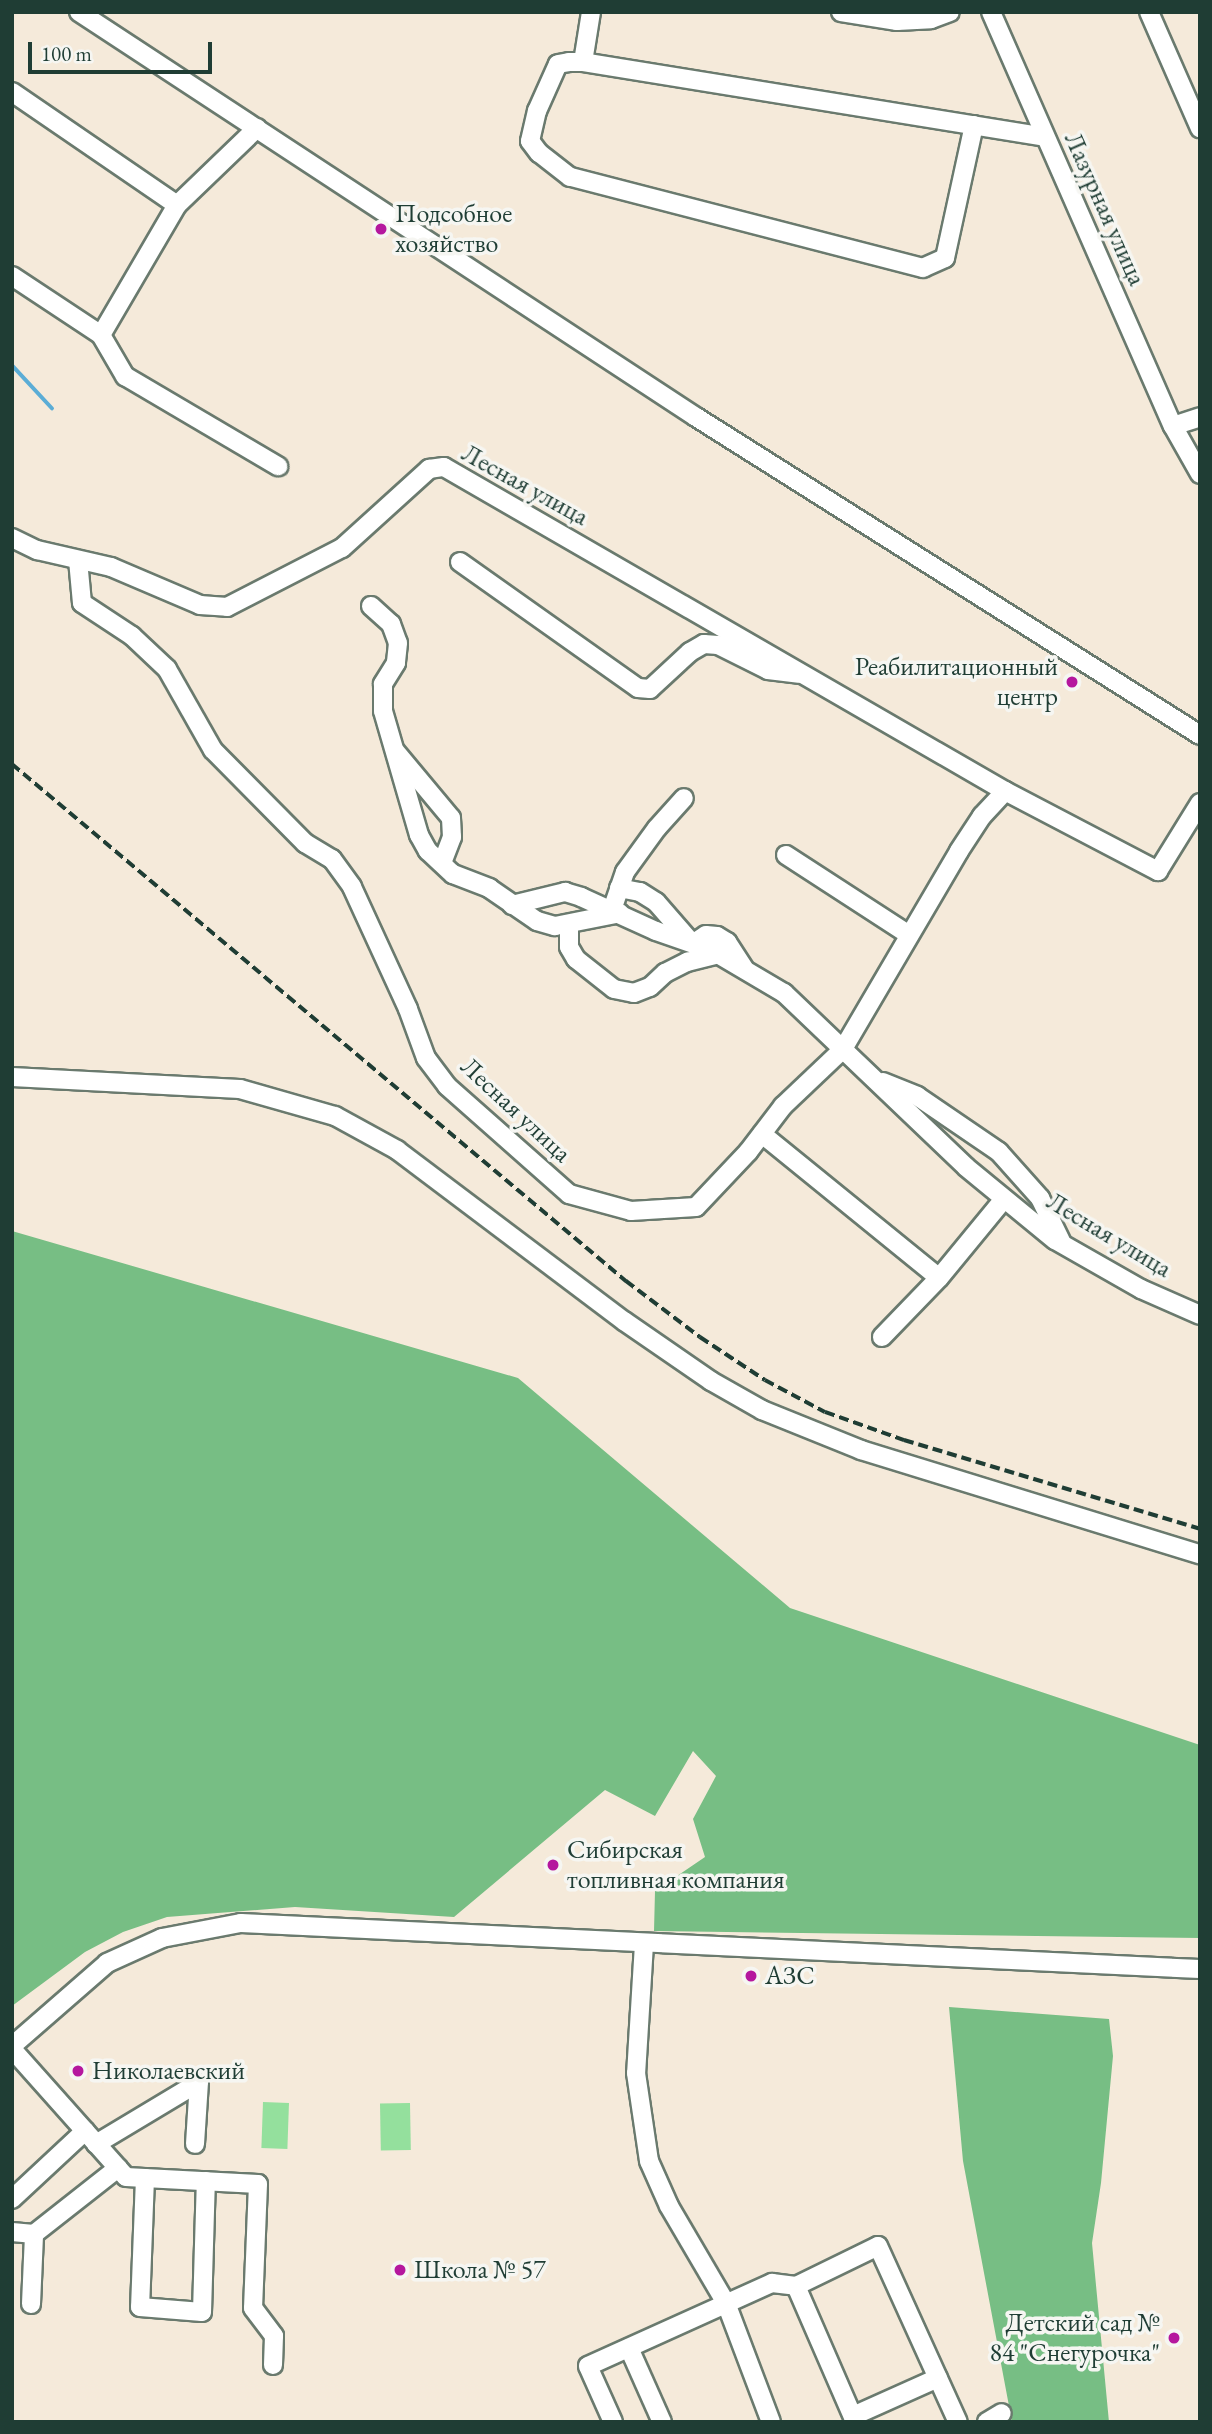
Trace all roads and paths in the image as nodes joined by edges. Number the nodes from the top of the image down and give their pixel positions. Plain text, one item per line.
1 (79, 12) edge
2 (591, 12) edge
3 (841, 12) edge
4 (950, 12) edge
5 (991, 12) edge
6 (1149, 12) edge
7 (583, 62) junction
8 (12, 92) edge
9 (974, 125) junction
10 (257, 128) junction
11 (1200, 128) edge
12 (1044, 136) junction
13 (177, 205) junction
14 (12, 276) edge
15 (101, 335) junction
16 (1200, 417) edge
17 (1173, 426) junction
18 (278, 466) dead end
19 (1200, 474) edge
20 (12, 538) edge
21 (78, 560) junction
22 (460, 562) dead end
23 (371, 606) dead end
24 (809, 676) junction
25 (1200, 735) edge
26 (394, 750) junction
27 (1004, 791) junction
28 (684, 798) dead end
29 (1200, 803) edge
30 (786, 855) dead end
31 (442, 863) junction
32 (620, 888) junction
33 (512, 905) junction
34 (616, 911) junction
35 (569, 925) junction
36 (909, 935) junction
37 (692, 942) junction
38 (718, 954) junction
39 (746, 971) junction
40 (843, 1049) junction
41 (871, 1076) junction
42 (12, 1077) edge
43 (762, 1134) junction
44 (1004, 1199) junction
45 (1062, 1244) junction
46 (939, 1278) junction
47 (1200, 1315) edge
48 (882, 1336) dead end
49 (1200, 1553) edge
50 (644, 1944) junction
51 (1200, 1969) edge
52 (12, 2047) edge
53 (90, 2138) junction
54 (195, 2144) dead end
55 (118, 2168) junction
56 (145, 2178) junction
57 (206, 2181) junction
58 (12, 2199) edge
59 (12, 2232) edge
60 (34, 2234) junction
61 (796, 2286) junction
62 (726, 2303) junction
63 (31, 2304) dead end
64 (629, 2348) junction
65 (273, 2365) dead end
66 (939, 2378) junction
67 (854, 2419) edge
68 (613, 2422) edge
69 (662, 2422) edge
70 (771, 2422) edge
71 (958, 2422) edge

1 - 10 street
2 - 7 street
3 - 4 street
5 - 12 street, Лазурная улица
6 - 11 street
7 - 9 street
7 - 9 street
8 - 13 street
9 - 12 street
10 - 13 street
10 - 25 street
12 - 17 street, Лазурная улица
13 - 15 street
14 - 15 street
15 - 18 street
16 - 17 street
17 - 19 street, Лазурная улица
20 - 21 street, Лесная улица
21 - 24 street, Лесная улица
21 - 43 street, Лесная улица
22 - 24 street
23 - 26 street
24 - 27 street, Лесная улица
26 - 31 street
26 - 31 street
27 - 29 street, Лесная улица
27 - 36 street
28 - 32 street
30 - 36 street
31 - 33 street
32 - 34 street
32 - 37 street
33 - 34 street, Лесная улица
33 - 35 street
34 - 35 street
34 - 37 street, Лесная улица
35 - 38 street
36 - 40 street
37 - 38 street, Лесная улица
37 - 39 street
38 - 39 street, Лесная улица
39 - 40 street, Лесная улица
40 - 41 street, Лесная улица
40 - 43 street, Лесная улица
41 - 44 street, Лесная улица
41 - 45 street
42 - 49 street
43 - 46 street
44 - 45 street, Лесная улица
44 - 46 street
45 - 47 street, Лесная улица
46 - 48 street
50 - 51 street
50 - 52 street
50 - 62 street
52 - 53 street
53 - 54 street
53 - 55 street
53 - 58 street
55 - 56 street
55 - 60 street
56 - 57 street
56 - 57 street
57 - 65 street
59 - 60 street
60 - 63 street
61 - 62 street
61 - 66 street
61 - 67 street
62 - 64 street
62 - 70 street
64 - 68 street
64 - 69 street
66 - 67 street
66 - 71 street

